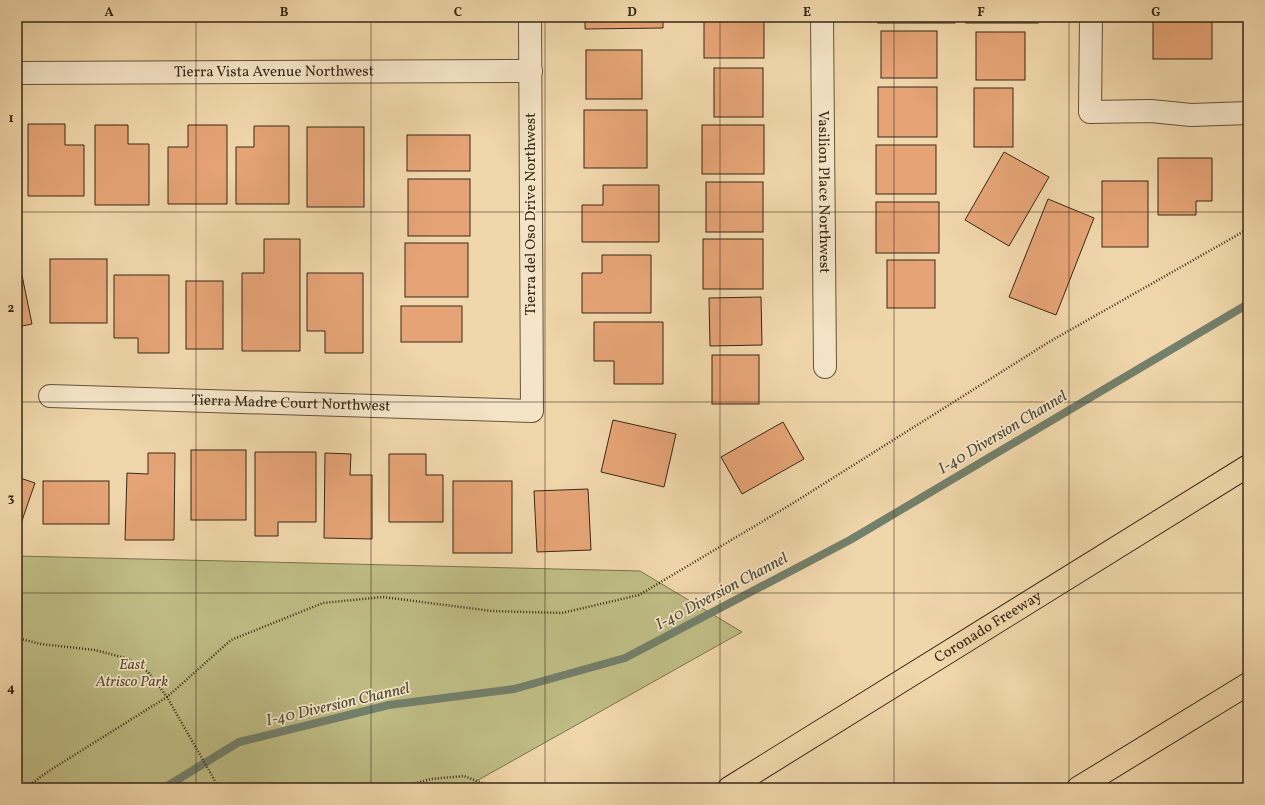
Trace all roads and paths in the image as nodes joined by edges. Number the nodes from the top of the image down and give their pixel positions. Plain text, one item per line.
1 (530, 17) edge
2 (822, 17) edge
3 (1090, 17) edge
4 (531, 70) junction
5 (17, 73) edge
6 (1248, 113) edge
7 (1248, 229) edge
8 (825, 367) dead end
9 (50, 396) dead end
10 (532, 411) joint
11 (1248, 466) edge
12 (17, 638) edge
13 (1248, 684) edge
14 (167, 697) junction
15 (25, 788) edge
16 (219, 788) edge
17 (397, 788) edge
18 (495, 788) edge
19 (729, 788) edge
20 (1078, 788) edge

1 - 4 street, Tierra del Oso Drive Northwest
2 - 8 street, Vasilion Place Northwest
3 - 6 street
4 - 5 street, Tierra Vista Avenue Northwest
4 - 10 street, Tierra del Oso Drive Northwest
7 - 14 path
9 - 10 street, Tierra Madre Court Northwest
11 - 19 highway, Coronado Freeway
12 - 14 path
13 - 20 highway
14 - 15 path
14 - 16 path
17 - 18 path

